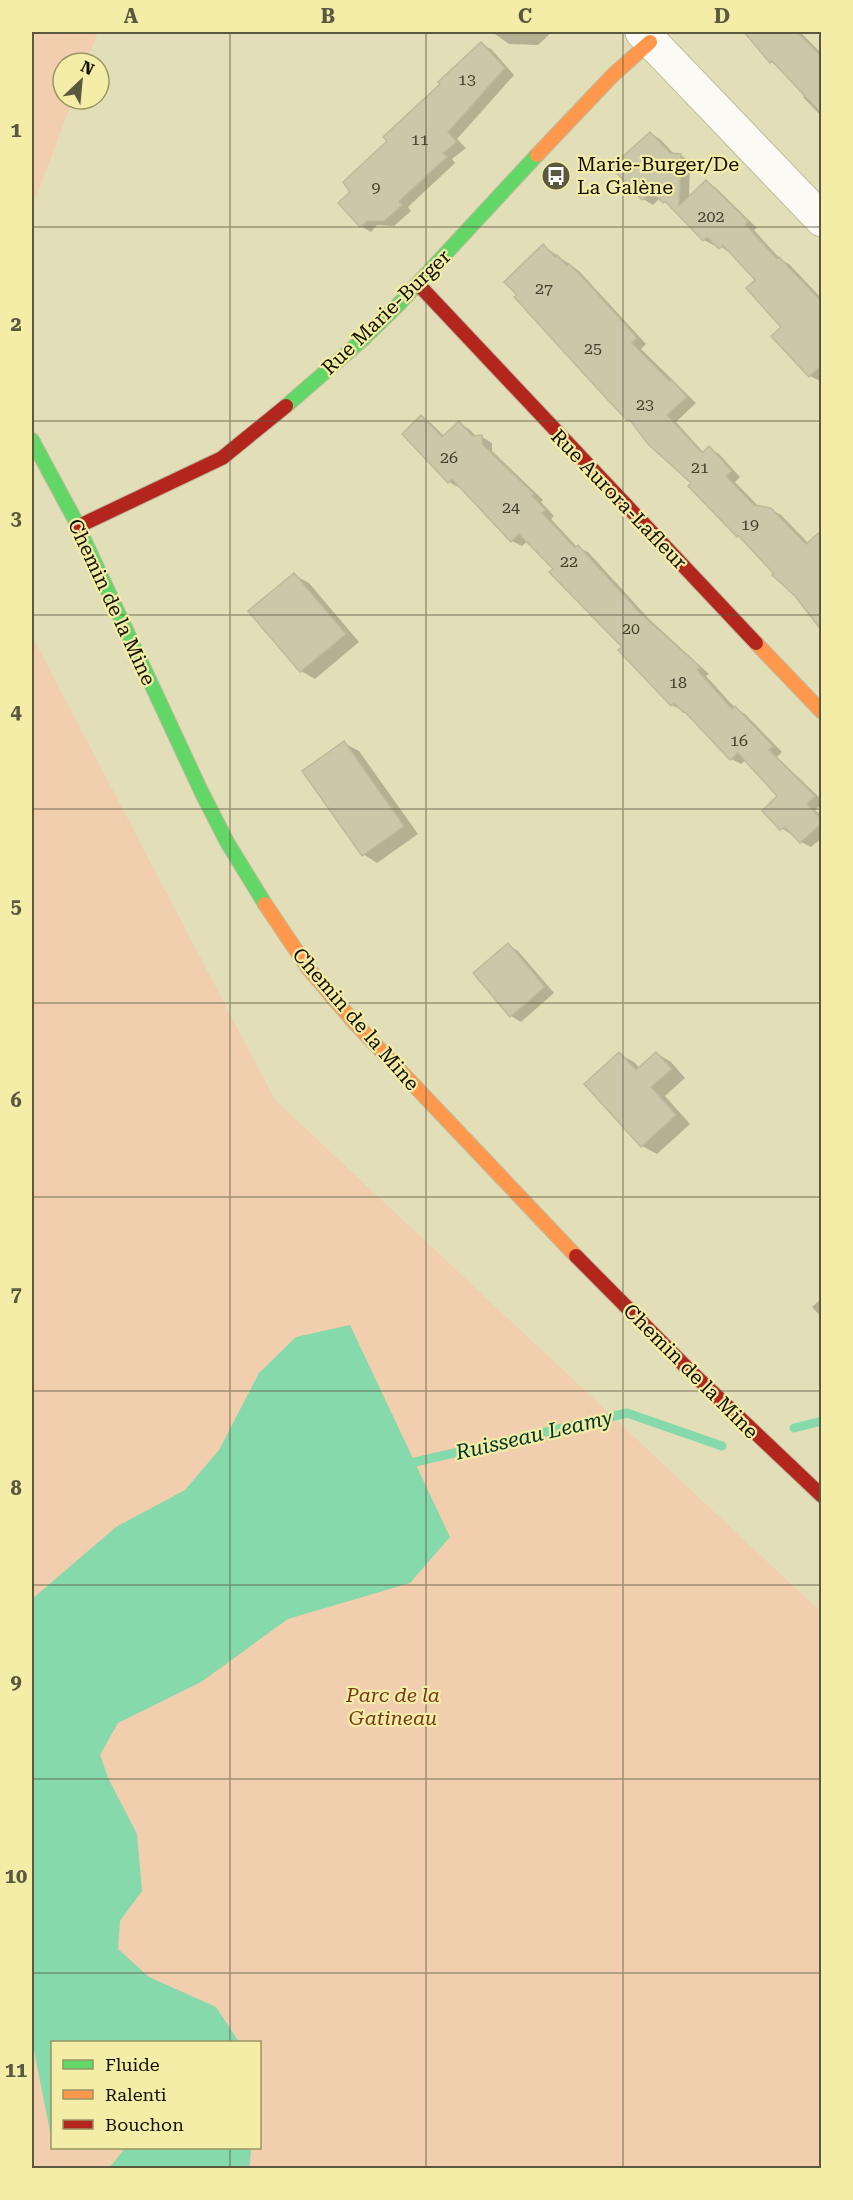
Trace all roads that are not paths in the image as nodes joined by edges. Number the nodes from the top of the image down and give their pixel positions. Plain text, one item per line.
1 (646, 37) edge
2 (822, 220) edge
3 (418, 284) junction
4 (32, 440) edge
5 (78, 526) junction
6 (822, 712) edge
7 (822, 1496) edge

1 - 2 street
1 - 3 street, Rue Marie-Burger
3 - 5 street, Rue Marie-Burger
3 - 6 street, Rue Aurora-Lafleur
4 - 5 street, Chemin de la Mine
5 - 7 street, Chemin de la Mine

